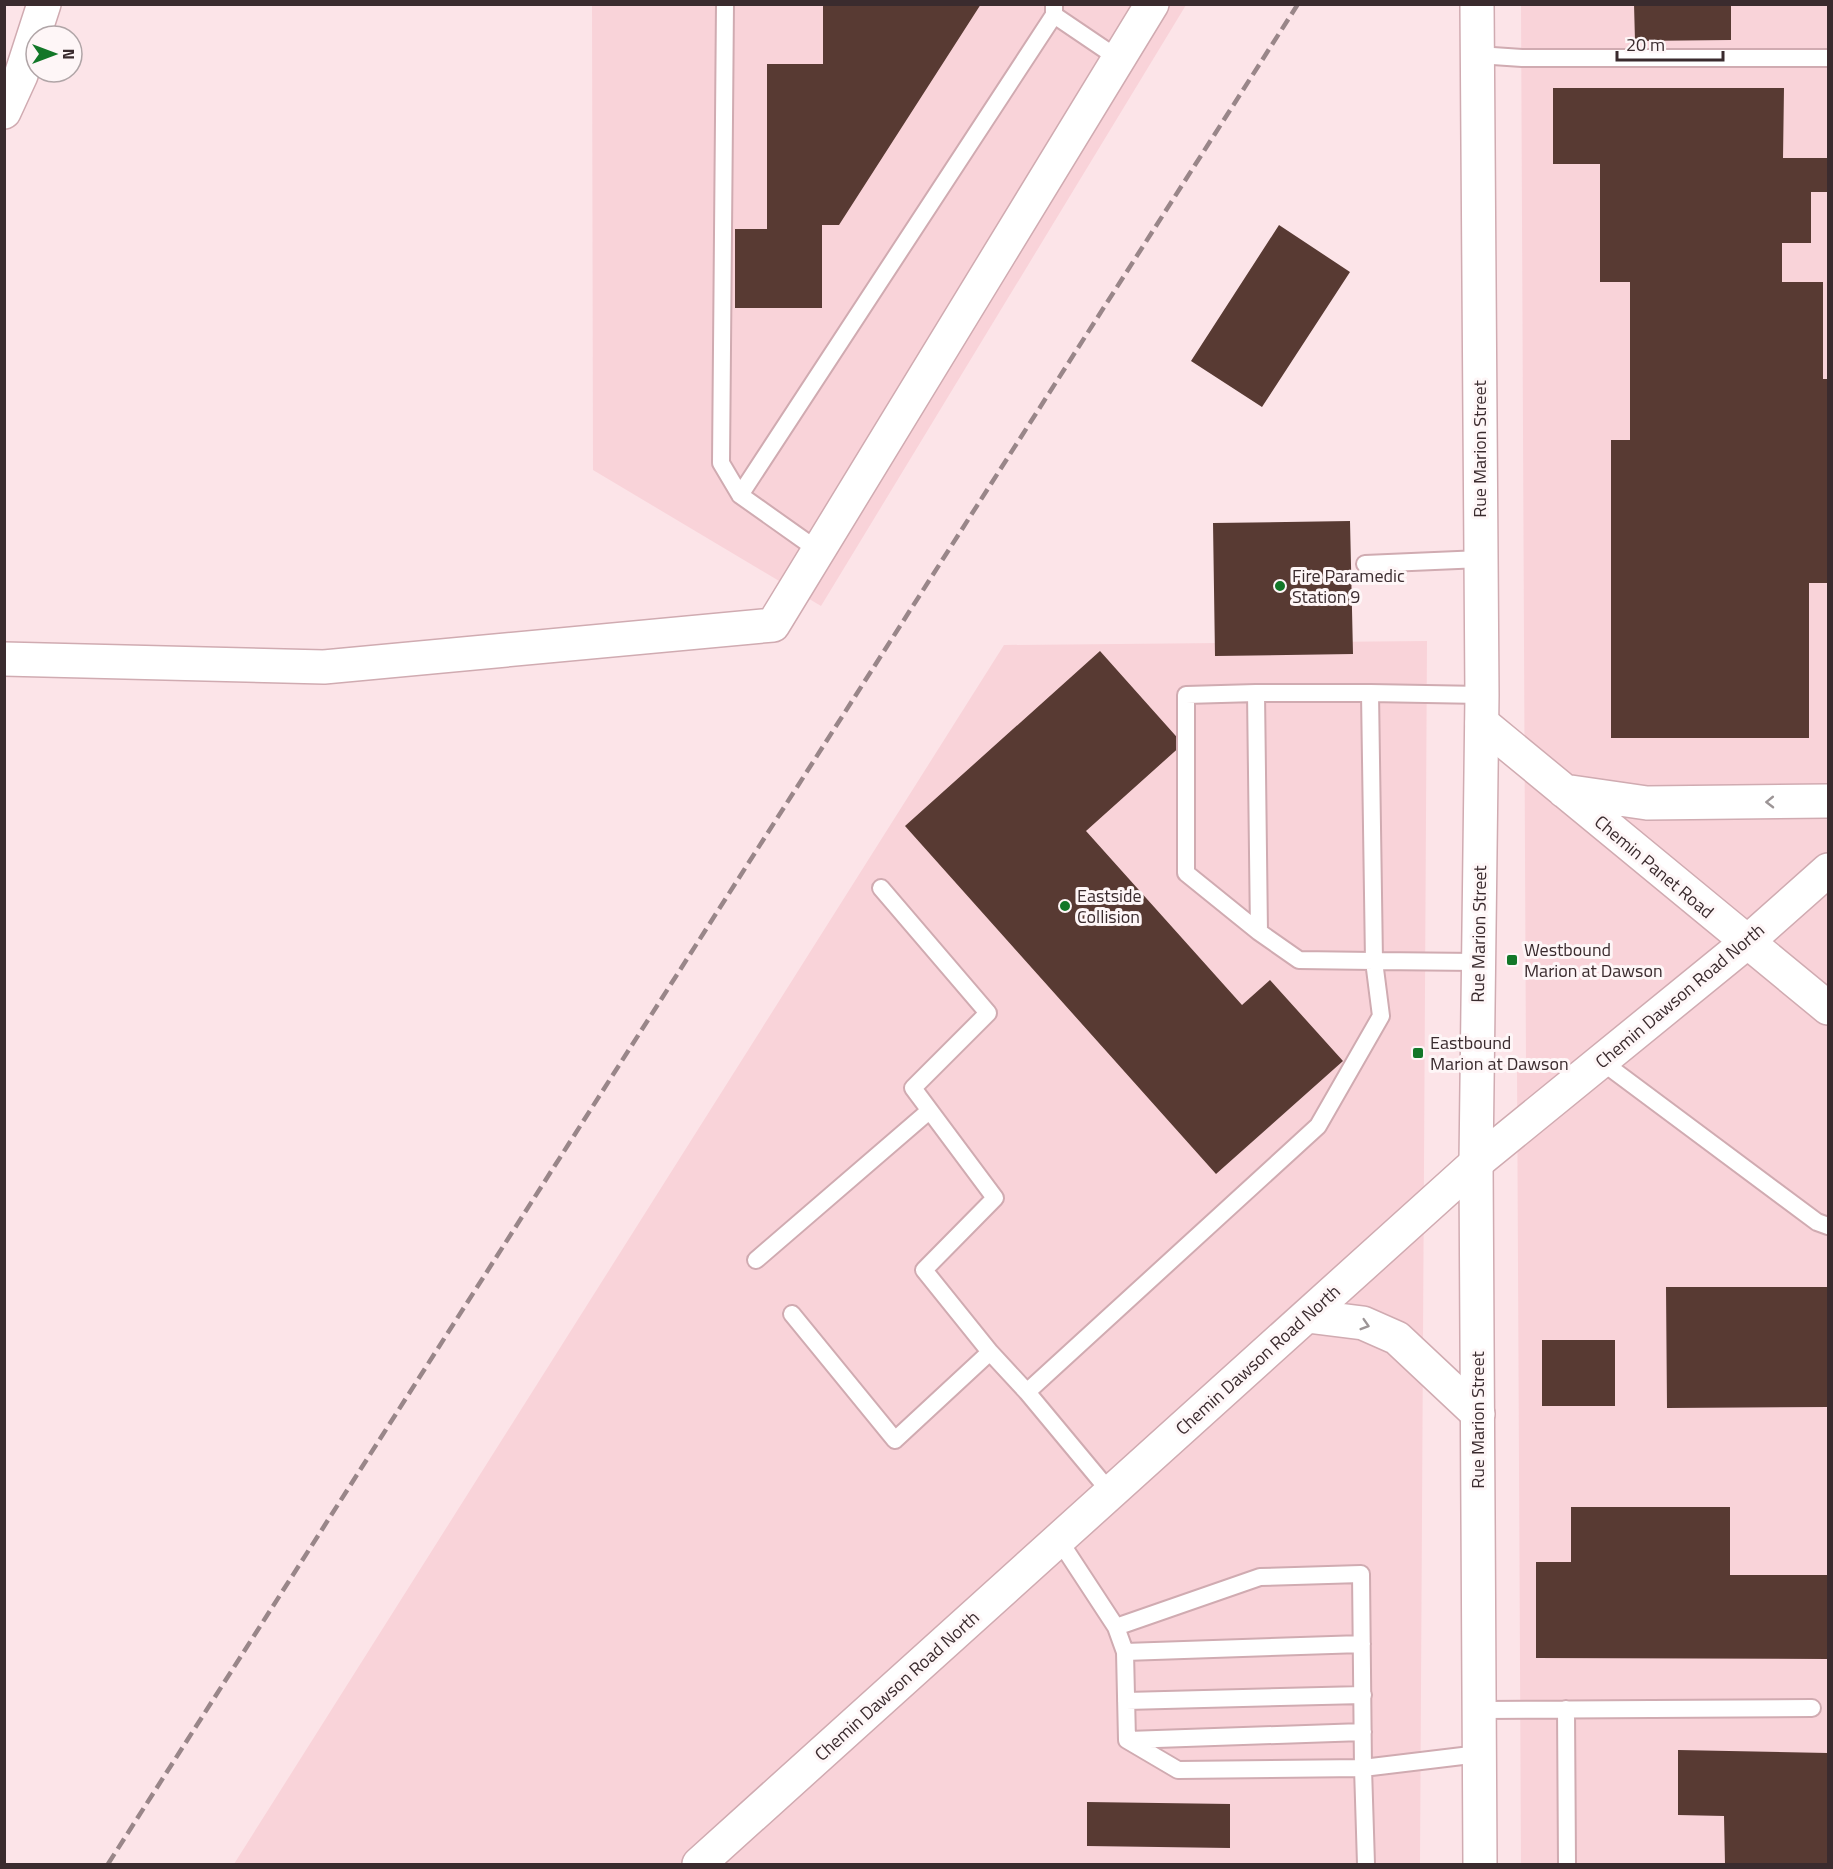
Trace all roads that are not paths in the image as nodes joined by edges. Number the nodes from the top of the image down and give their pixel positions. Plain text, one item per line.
1 (44, 4) edge
2 (725, 4) edge
3 (1152, 4) edge
4 (1477, 4) edge
5 (1054, 10) edge
6 (1478, 55) junction
7 (1828, 58) edge
8 (1119, 59) junction
9 (4, 112) edge
10 (740, 495) junction
11 (819, 551) junction
12 (1480, 559) junction
13 (1365, 564) dead end
14 (4, 659) edge
15 (1256, 693) junction
16 (1370, 693) junction
17 (1482, 709) junction
18 (1563, 791) junction
19 (1828, 801) edge
20 (1828, 870) edge
21 (881, 888) dead end
22 (1259, 932) junction
23 (1746, 943) junction
24 (1374, 961) junction
25 (1479, 962) junction
26 (1828, 1008) edge
27 (1601, 1061) junction
28 (929, 1111) junction
29 (1476, 1163) junction
30 (1828, 1208) edge
31 (1823, 1224) edge
32 (756, 1260) dead end
33 (792, 1314) dead end
34 (1307, 1316) junction
35 (990, 1352) junction
36 (1027, 1392) junction
37 (1478, 1414) junction
38 (1111, 1493) junction
39 (1059, 1540) junction
40 (1116, 1627) junction
41 (1362, 1644) junction
42 (1125, 1652) junction
43 (1364, 1695) junction
44 (1126, 1701) junction
45 (1812, 1708) dead end
46 (1566, 1709) junction
47 (1479, 1710) junction
48 (1363, 1732) junction
49 (1127, 1740) junction
50 (1479, 1755) junction
51 (1363, 1768) junction
52 (699, 1864) edge
53 (1366, 1864) edge
54 (1480, 1864) edge
55 (1567, 1864) edge

1 - 9 street
2 - 10 lane
3 - 8 street
4 - 6 street, Rue Marion Street
5 - 8 lane
5 - 10 lane
6 - 7 lane
6 - 12 street, Rue Marion Street
8 - 11 street
10 - 11 lane
11 - 14 street
12 - 13 lane
12 - 17 street, Rue Marion Street
15 - 16 lane
15 - 22 lane
15 - 22 lane
16 - 17 lane
16 - 24 lane
17 - 18 street, Chemin Panet Road
17 - 25 street, Rue Marion Street
19 -> 18 street
18 - 23 street, Chemin Panet Road
20 - 23 street, Chemin Dawson Road North
21 - 28 lane
22 - 24 lane
23 - 26 street, Chemin Panet Road
23 - 27 street, Chemin Dawson Road North
24 - 25 lane
24 - 36 lane
25 - 29 street, Rue Marion Street
27 - 29 street, Chemin Dawson Road North
27 - 31 lane
28 - 32 lane
28 - 35 lane
29 - 34 street, Chemin Dawson Road North
29 - 37 street, Rue Marion Street
30 - 31 lane
33 - 35 lane
34 -> 37 street
34 - 38 street, Chemin Dawson Road North
35 - 36 lane
36 - 38 lane
37 - 47 street, Rue Marion Street
38 - 39 street, Chemin Dawson Road North
39 - 40 lane
39 - 52 street, Chemin Dawson Road North
40 - 41 lane
40 - 42 lane
41 - 42 lane
41 - 43 lane
42 - 44 lane
43 - 44 lane
43 - 48 lane
44 - 49 lane
45 - 46 lane
46 - 47 lane
46 - 55 lane
47 - 50 street, Rue Marion Street
48 - 49 lane
48 - 51 lane
49 - 51 lane
50 - 51 lane
50 - 54 street, Rue Marion Street
51 - 53 lane

